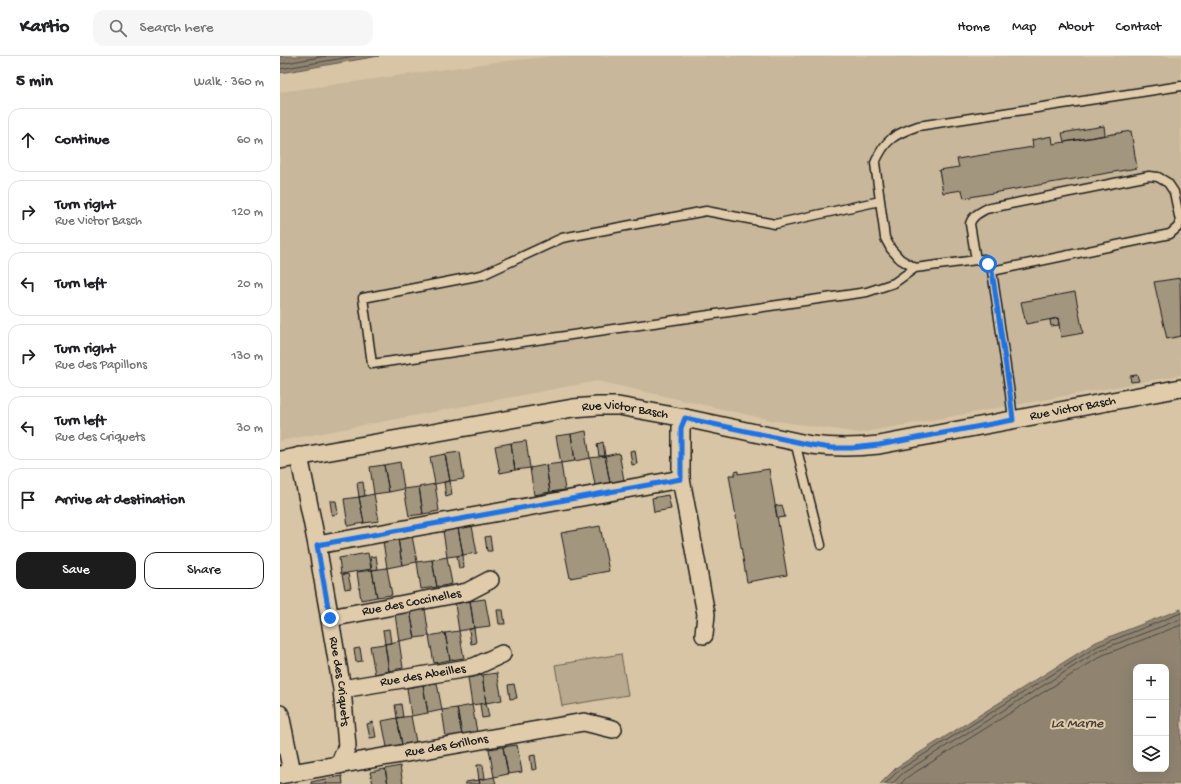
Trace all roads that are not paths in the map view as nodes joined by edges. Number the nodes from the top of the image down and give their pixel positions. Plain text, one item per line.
1 (1181, 86) edge
2 (880, 201) junction
3 (976, 260) junction
4 (915, 268) junction
5 (992, 271) junction
6 (1181, 388) edge
7 (685, 418) junction
8 (1013, 420) junction
9 (795, 442) junction
10 (299, 456) junction
11 (280, 460) edge
12 (681, 479) junction
13 (317, 545) junction
14 (821, 545) dead end
15 (490, 580) dead end
16 (330, 618) junction
17 (704, 635) dead end
18 (502, 654) dead end
19 (342, 689) junction
20 (280, 714) edge
21 (613, 729) dead end
22 (339, 765) junction
23 (286, 774) edge

1 - 2 lane
2 - 4 lane
2 - 4 lane
3 - 4 lane
3 - 5 lane
3 - 5 lane
5 - 8 lane
6 - 8 street, Rue Victor Basch
7 - 9 street, Rue Victor Basch
7 - 10 street, Rue Victor Basch
7 - 12 street
8 - 9 street, Rue Victor Basch
9 - 14 lane
10 - 11 street, Rue Victor Basch
10 - 13 street, Rue des Criquets
12 - 13 street
12 - 17 street
13 - 16 street, Rue des Criquets
15 - 16 street, Rue des Coccinelles
16 - 19 street, Rue des Criquets
18 - 19 street, Rue des Abeilles
19 - 22 street, Rue des Criquets
20 - 23 street
21 - 22 street, Rue des Grillons
22 - 23 street, Rue des Grillons

